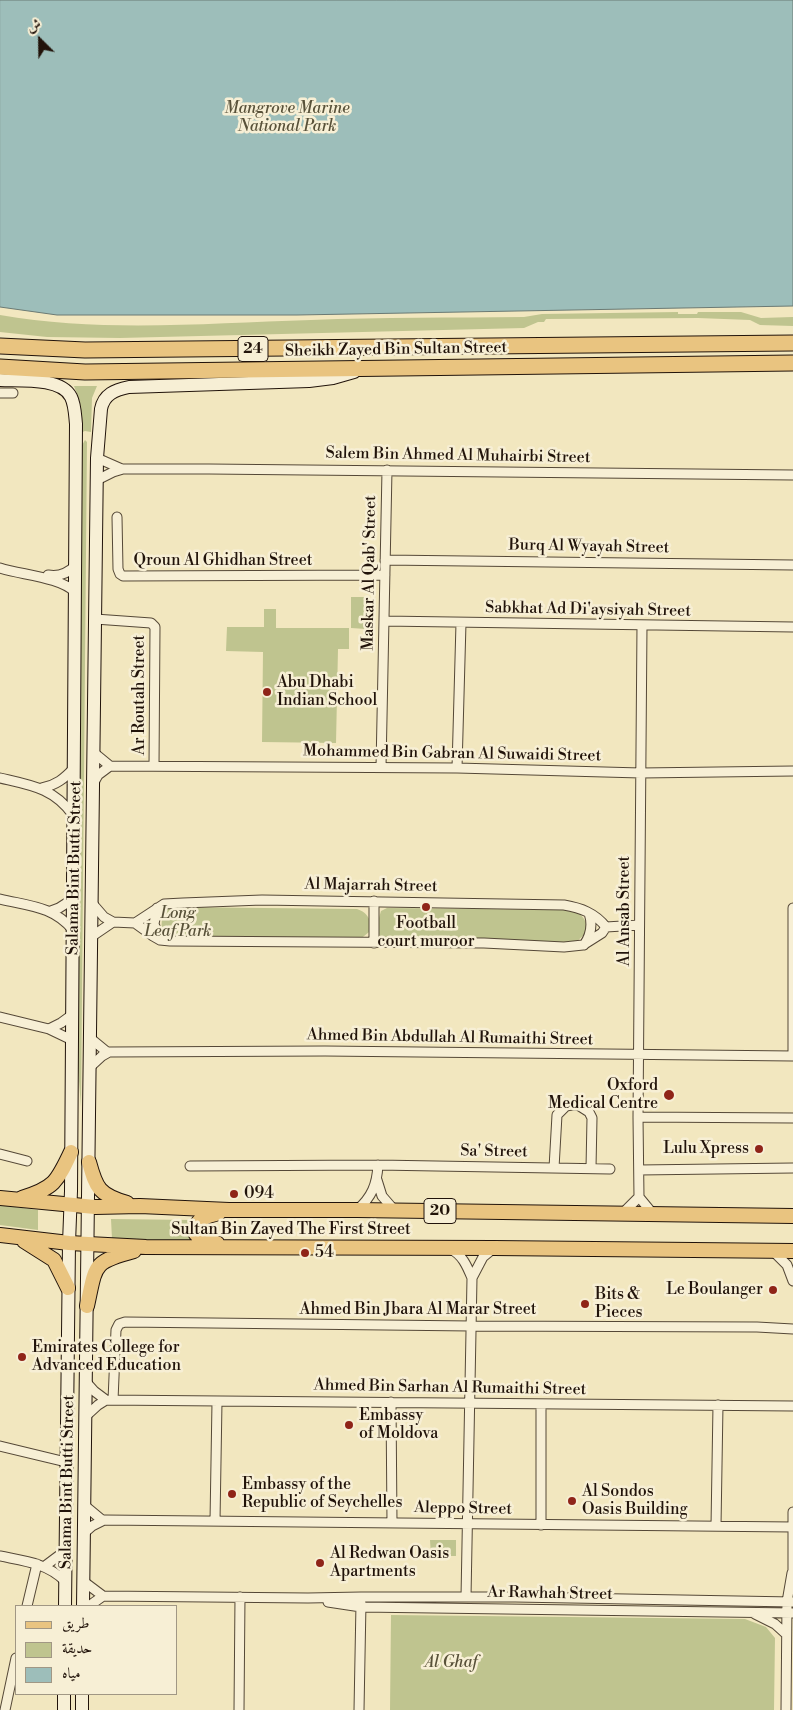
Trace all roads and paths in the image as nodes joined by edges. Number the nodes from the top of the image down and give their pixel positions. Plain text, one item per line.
1 (793, 343) edge
2 (0, 346) edge
3 (793, 363) edge
4 (0, 367) edge
5 (368, 368) junction
6 (0, 380) edge
7 (0, 393) edge
8 (14, 393) dead end
9 (76, 450) junction
10 (97, 451) junction
11 (123, 469) junction
12 (386, 470) junction
13 (793, 475) edge
14 (97, 480) junction
15 (117, 517) dead end
16 (385, 560) junction
17 (0, 563) edge
18 (793, 565) edge
19 (75, 566) junction
20 (0, 568) edge
21 (385, 574) junction
22 (75, 592) junction
23 (95, 619) junction
24 (384, 621) junction
25 (461, 623) junction
26 (642, 625) junction
27 (793, 627) edge
28 (93, 752) junction
29 (110, 766) junction
30 (154, 766) junction
31 (381, 767) junction
32 (74, 768) junction
33 (457, 768) junction
34 (793, 771) edge
35 (641, 773) junction
36 (0, 778) edge
37 (92, 784) junction
38 (42, 788) junction
39 (73, 815) junction
40 (0, 899) edge
41 (73, 899) junction
42 (374, 901) junction
43 (91, 902) junction
44 (157, 908) junction
45 (793, 908) edge
46 (51, 911) junction
47 (589, 913) junction
48 (113, 922) junction
49 (135, 923) junction
50 (640, 925) junction
51 (606, 927) junction
52 (73, 930) junction
53 (91, 937) junction
54 (160, 940) junction
55 (374, 943) junction
56 (583, 945) junction
57 (72, 1015) junction
58 (0, 1018) edge
59 (49, 1029) junction
60 (90, 1038) junction
61 (72, 1040) junction
62 (107, 1052) junction
63 (638, 1055) junction
64 (793, 1056) edge
65 (89, 1068) junction
66 (638, 1117) junction
67 (793, 1118) edge
68 (71, 1152) junction
69 (0, 1154) edge
70 (27, 1160) dead end
71 (89, 1162) junction
72 (378, 1165) junction
73 (190, 1166) dead end
74 (554, 1168) junction
75 (591, 1168) junction
76 (793, 1168) edge
77 (610, 1169) dead end
78 (639, 1170) junction
79 (377, 1180) junction
80 (640, 1197) junction
81 (0, 1198) edge
82 (14, 1200) junction
83 (71, 1205) junction
84 (140, 1206) junction
85 (87, 1207) junction
86 (229, 1210) junction
87 (357, 1210) junction
88 (395, 1211) junction
89 (623, 1213) junction
90 (653, 1214) junction
91 (793, 1216) edge
92 (0, 1235) edge
93 (19, 1238) junction
94 (69, 1243) junction
95 (88, 1244) junction
96 (146, 1247) junction
97 (247, 1248) junction
98 (445, 1248) junction
99 (494, 1248) junction
100 (773, 1251) junction
101 (793, 1252) edge
102 (472, 1278) junction
103 (793, 1281) edge
104 (68, 1288) junction
105 (87, 1306) junction
106 (471, 1326) junction
107 (793, 1329) edge
108 (86, 1382) junction
109 (110, 1400) junction
110 (217, 1402) junction
111 (391, 1402) junction
112 (469, 1403) junction
113 (541, 1404) junction
114 (718, 1406) junction
115 (793, 1406) edge
116 (86, 1416) junction
117 (0, 1446) edge
118 (66, 1462) junction
119 (84, 1505) junction
120 (793, 1512) edge
121 (102, 1520) junction
122 (215, 1521) junction
123 (392, 1523) junction
124 (467, 1524) junction
125 (541, 1525) junction
126 (716, 1526) junction
127 (793, 1527) edge
128 (84, 1534) junction
129 (65, 1551) junction
130 (0, 1556) edge
131 (41, 1565) junction
132 (793, 1575) edge
133 (65, 1581) junction
134 (83, 1581) junction
135 (103, 1596) junction
136 (361, 1596) junction
137 (240, 1597) junction
138 (466, 1597) junction
139 (308, 1598) junction
140 (790, 1602) edge
141 (27, 1605) edge
142 (65, 1605) edge
143 (83, 1605) edge
144 (90, 1605) edge
145 (361, 1607) junction
146 (753, 1613) junction
147 (790, 1613) edge
148 (786, 1634) junction
149 (15, 1663) edge
150 (64, 1695) edge
151 (82, 1695) edge
152 (5, 1710) edge
153 (64, 1710) edge
154 (82, 1710) edge
155 (239, 1710) edge
156 (359, 1710) edge
157 (786, 1710) edge

1 - 2 highway, Sheikh Zayed Bin Sultan Street / 24
3 - 5 highway, Sheikh Zayed Bin Sultan Street / 24
4 - 5 highway, Sheikh Zayed Bin Sultan Street / 24
5 - 10 main road, Salama Bint Butti Street
6 - 9 main road, Salama Bint Butti Street
7 - 8 street
9 - 10 main road
9 - 19 main road, Salama Bint Butti Street
10 - 11 street, Salem Bin Ahmed Al Muhairbi Street
10 - 14 main road, Salama Bint Butti Street
11 - 12 street, Salem Bin Ahmed Al Muhairbi Street
11 - 14 street, Salem Bin Ahmed Al Muhairbi Street
12 - 13 street, Salem Bin Ahmed Al Muhairbi Street
12 - 16 street, Maskar Al Qab' Street
14 - 23 main road, Salama Bint Butti Street
15 - 21 street, Qroun Al Ghidhan Street
16 - 18 street, Burq Al Wyayah Street
16 - 21 street, Maskar Al Qab' Street
17 - 19 street
19 - 22 main road, Salama Bint Butti Street
20 - 22 street
21 - 24 street, Maskar Al Qab' Street
22 - 32 main road, Salama Bint Butti Street
23 - 28 main road, Salama Bint Butti Street
23 - 30 street, Ar Routah Street
24 - 25 street, Sabkhat Ad Di'aysiyah Street
24 - 31 street, Maskar Al Qab' Street
25 - 26 street, Sabkhat Ad Di'aysiyah Street
25 - 33 street
26 - 27 street, Sabkhat Ad Di'aysiyah Street
26 - 35 street, Al Ansab Street
28 - 29 street
28 - 37 main road, Salama Bint Butti Street
29 - 30 street, Mohammed Bin Gabran Al Suwaidi Street
29 - 37 street
30 - 31 street, Mohammed Bin Gabran Al Suwaidi Street
31 - 33 street, Mohammed Bin Gabran Al Suwaidi Street
32 - 38 street
32 - 39 main road, Salama Bint Butti Street
33 - 35 street, Mohammed Bin Gabran Al Suwaidi Street
34 - 35 street, Mohammed Bin Gabran Al Suwaidi Street
35 - 50 street, Al Ansab Street
36 - 38 street
37 - 43 main road, Salama Bint Butti Street
38 - 39 street
39 - 41 main road, Salama Bint Butti Street
40 - 46 street
41 - 46 street
41 - 52 main road, Salama Bint Butti Street
42 - 44 street, Al Majarrah Street
42 - 47 street, Al Majarrah Street
42 - 55 street
43 - 48 street
43 - 53 main road, Salama Bint Butti Street
44 - 49 street, Al Majarrah Street
44 - 54 street
45 - 64 street
46 - 52 street
47 - 51 street, Al Majarrah Street
47 - 56 street
48 - 49 street
48 - 53 street
49 - 54 street
50 - 51 street
50 - 63 street, Al Ansab Street
51 - 56 street
52 - 57 main road, Salama Bint Butti Street
53 - 60 main road, Salama Bint Butti Street
54 - 55 street
55 - 56 street
57 - 59 street
57 - 61 main road, Salama Bint Butti Street
58 - 59 street
59 - 61 street
60 - 62 street
60 - 65 main road, Salama Bint Butti Street
61 - 68 main road, Salama Bint Butti Street
62 - 63 street, Ahmed Bin Abdullah Al Rumaithi Street
62 - 65 street
63 - 64 street, Ahmed Bin Abdullah Al Rumaithi Street
63 - 66 street, Al Ansab Street
65 - 71 main road, Salama Bint Butti Street
66 - 67 street
66 - 78 street, Al Ansab Street
68 - 82 main road
68 - 83 main road, Salama Bint Butti Street
69 - 70 street
71 - 84 main road
71 - 85 main road, Salama Bint Butti Street
72 - 73 street, Sa' Street
72 - 74 street, Sa' Street
72 - 79 street
74 - 75 street, Sa' Street
74 - 75 street
75 - 77 street, Sa' Street
76 - 78 street
78 - 80 street, Al Ansab Street
79 - 87 street
79 - 88 street
80 - 89 street
80 - 90 street
81 - 82 main road, Sultan Bin Zayed The First Street / 20
82 - 83 main road, Sultan Bin Zayed The First Street / 20
83 - 85 main road, Sultan Bin Zayed The First Street / 20
83 - 94 main road, Salama Bint Butti Street
84 - 85 main road, Sultan Bin Zayed The First Street / 20
84 - 86 main road, Sultan Bin Zayed The First Street / 20
85 - 95 main road, Salama Bint Butti Street
86 - 87 main road, Sultan Bin Zayed The First Street / 20
86 - 97 main road
87 - 88 main road, Sultan Bin Zayed The First Street / 20
88 - 89 main road, Sultan Bin Zayed The First Street / 20
89 - 90 main road, Sultan Bin Zayed The First Street / 20
90 - 91 main road, Sultan Bin Zayed The First Street / 20
92 - 93 main road, Sultan Bin Zayed The First Street / 20
93 - 94 main road, Sultan Bin Zayed The First Street / 20
93 - 104 main road
94 - 95 main road, Sultan Bin Zayed The First Street / 20
94 - 104 main road, Salama Bint Butti Street
95 - 96 main road, Sultan Bin Zayed The First Street / 20
95 - 105 main road, Salama Bint Butti Street
96 - 97 main road, Sultan Bin Zayed The First Street / 20
96 - 105 main road
97 - 98 main road, Sultan Bin Zayed The First Street / 20
98 - 99 main road, Sultan Bin Zayed The First Street / 20
98 - 102 street
99 - 100 main road, Sultan Bin Zayed The First Street / 20
99 - 102 street
100 - 101 main road, Sultan Bin Zayed The First Street / 20
100 - 103 street
102 - 106 street
104 - 118 main road, Salama Bint Butti Street
105 - 108 main road, Salama Bint Butti Street
106 - 107 street, Ahmed Bin Jbara Al Marar Street
106 - 109 street, Ahmed Bin Jbara Al Marar Street
106 - 112 street
108 - 109 street
108 - 116 main road, Salama Bint Butti Street
109 - 110 street, Ahmed Bin Sarhan Al Rumaithi Street
109 - 116 street
110 - 111 street, Ahmed Bin Sarhan Al Rumaithi Street
110 - 122 street
111 - 112 street, Ahmed Bin Sarhan Al Rumaithi Street
111 - 123 street
112 - 113 street, Ahmed Bin Sarhan Al Rumaithi Street
112 - 124 street
113 - 114 street, Ahmed Bin Sarhan Al Rumaithi Street
113 - 125 street
114 - 115 street, Ahmed Bin Sarhan Al Rumaithi Street
114 - 126 street
116 - 119 main road, Salama Bint Butti Street
117 - 118 street
118 - 129 main road, Salama Bint Butti Street
119 - 121 street
119 - 128 main road, Salama Bint Butti Street
120 - 127 street
121 - 122 street, Aleppo Street
121 - 128 street
122 - 123 street, Aleppo Street
123 - 124 street, Aleppo Street
124 - 125 street, Aleppo Street
124 - 138 street
125 - 126 street, Aleppo Street
126 - 127 street, Aleppo Street
127 - 132 street
128 - 134 main road, Salama Bint Butti Street
129 - 131 street
129 - 133 main road, Salama Bint Butti Street
130 - 131 street
131 - 133 street
131 - 141 street
132 - 140 street
133 - 142 main road, Salama Bint Butti Street
134 - 135 street
134 - 143 main road, Salama Bint Butti Street
135 - 137 street, Ar Rawhah Street
135 - 144 street
136 - 138 street, Ar Rawhah Street
136 - 139 street, Ar Rawhah Street
136 - 145 street
137 - 139 street, Ar Rawhah Street
137 - 155 street
138 - 140 street, Ar Rawhah Street
139 - 145 street, Ar Rawhah Street
140 - 147 street
145 - 146 street, Ar Rawhah Street
145 - 156 street
146 - 147 street, Ar Rawhah Street
146 - 148 street
147 - 148 street
148 - 157 street
149 - 152 street
150 - 153 main road
151 - 154 main road

